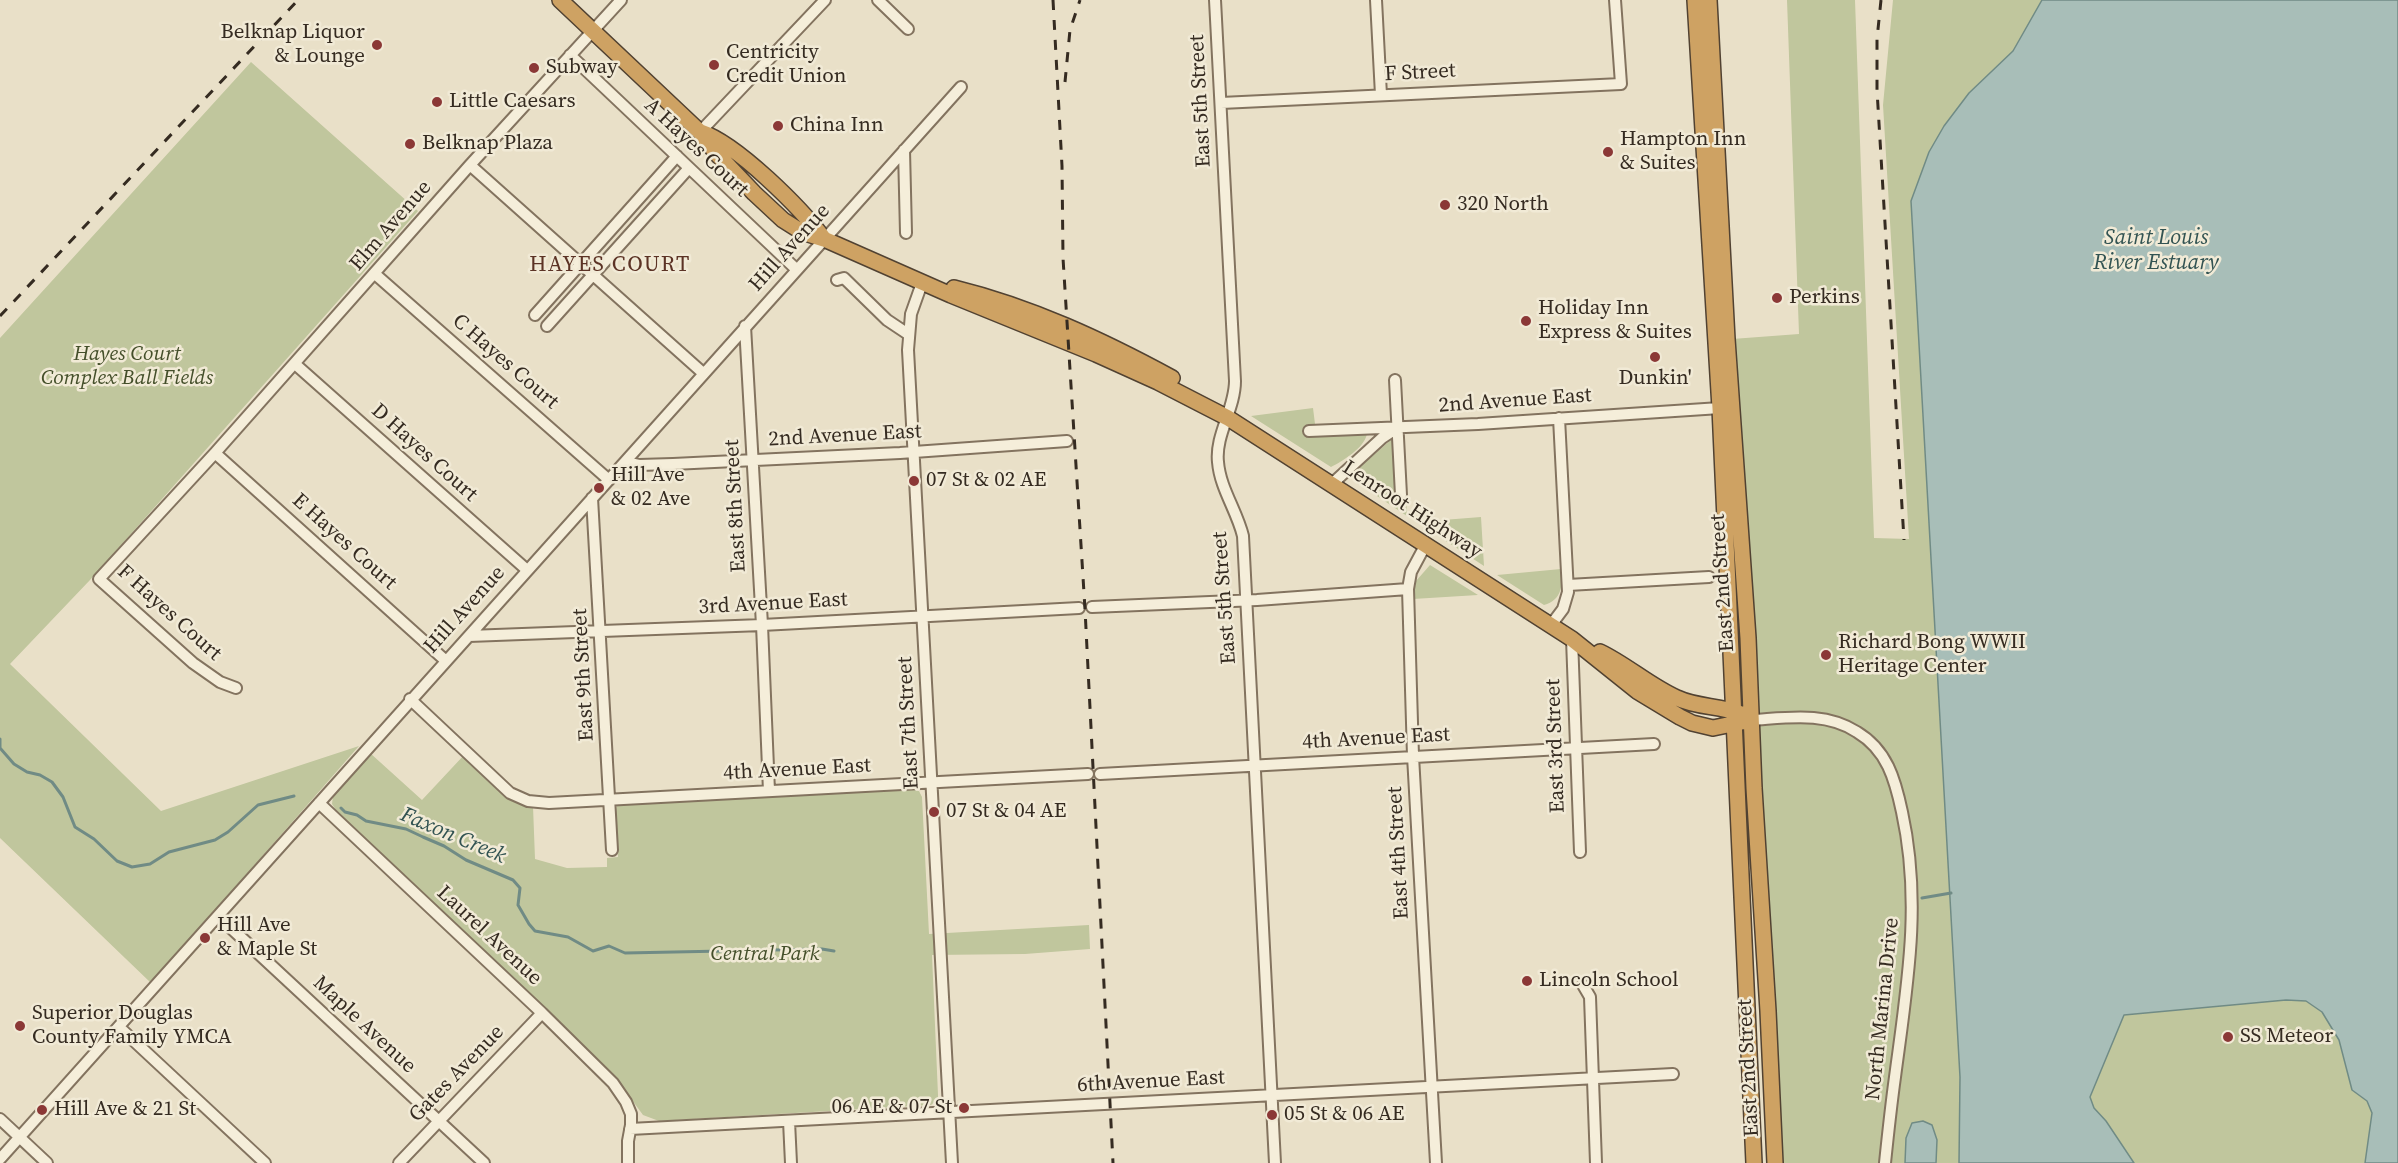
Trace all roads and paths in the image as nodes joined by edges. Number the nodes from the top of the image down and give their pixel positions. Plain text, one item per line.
1 (560, 0) edge
2 (621, 0) edge
3 (825, 0) edge
4 (878, 0) edge
5 (1215, 0) edge
6 (1376, 0) edge
7 (1615, 0) edge
8 (1695, 0) edge
9 (1709, 0) edge
10 (908, 28) dead end
11 (593, 31) junction
12 (570, 56) junction
13 (961, 87) dead end
14 (1381, 95) junction
15 (1221, 103) junction
16 (700, 132) junction
17 (904, 150) junction
18 (677, 156) junction
19 (470, 165) junction
20 (689, 168) junction
21 (906, 233) dead end
22 (824, 239) junction
23 (581, 264) junction
24 (796, 269) junction
25 (375, 274) junction
26 (592, 274) junction
27 (837, 280) dead end
28 (922, 283) junction
29 (535, 315) dead end
30 (547, 326) dead end
31 (745, 326) junction
32 (908, 334) junction
33 (295, 364) junction
34 (703, 373) junction
35 (1395, 380) dead end
36 (1726, 408) junction
37 (1228, 418) junction
38 (1558, 418) junction
39 (1397, 428) junction
40 (1310, 431) dead end
41 (1067, 441) dead end
42 (915, 452) junction
43 (215, 453) junction
44 (753, 460) junction
45 (625, 462) junction
46 (609, 480) junction
47 (1332, 483) junction
48 (1401, 495) dead end
49 (592, 498) junction
50 (1426, 544) junction
51 (527, 570) junction
52 (1709, 577) dead end
53 (1568, 585) junction
54 (1408, 590) junction
55 (1246, 600) junction
56 (1092, 607) dead end
57 (1079, 608) dead end
58 (923, 616) junction
59 (762, 625) junction
60 (1551, 626) junction
61 (601, 631) junction
62 (469, 636) junction
63 (1572, 639) junction
64 (446, 661) junction
65 (236, 688) dead end
66 (410, 699) junction
67 (1734, 717) junction
68 (1751, 720) junction
69 (1654, 744) dead end
70 (1576, 749) junction
71 (1413, 756) junction
72 (1254, 766) junction
73 (1088, 774) dead end
74 (1100, 774) dead end
75 (931, 782) junction
76 (769, 791) junction
77 (610, 799) junction
78 (319, 802) junction
79 (612, 850) dead end
80 (1580, 852) dead end
81 (218, 916) junction
82 (1583, 985) dead end
83 (542, 1013) junction
84 (119, 1027) junction
85 (1673, 1074) dead end
86 (1593, 1078) junction
87 (1432, 1086) junction
88 (1271, 1096) junction
89 (949, 1113) junction
90 (0, 1119) edge
91 (439, 1121) junction
92 (789, 1121) junction
93 (630, 1130) junction
94 (20, 1138) junction
95 (0, 1159) edge
96 (47, 1163) edge
97 (265, 1163) edge
98 (399, 1163) edge
99 (484, 1163) edge
100 (628, 1163) edge
101 (791, 1163) edge
102 (952, 1163) edge
103 (1275, 1163) edge
104 (1436, 1163) edge
105 (1596, 1163) edge
106 (1754, 1163) edge
107 (1774, 1163) edge
108 (1885, 1163) edge

1 - 11 highway
2 - 11 street, Elm Avenue
3 - 16 street
4 - 10 street
5 - 15 street, East 5th Street
6 - 14 street
7 - 14 street, F Street
8 - 36 highway, East 2nd Street
9 - 36 highway, East 2nd Street
11 - 12 street, Elm Avenue
11 - 16 highway
12 - 18 street, A Hayes Court
12 - 19 street, Elm Avenue
13 - 17 street, Hill Avenue
14 - 15 street, F Street
15 - 37 street, East 5th Street
16 - 22 highway
17 - 21 street
17 - 22 street, Hill Avenue
18 - 20 street, A Hayes Court
18 - 23 street
19 - 23 street
19 - 25 street, Elm Avenue
20 - 24 street, A Hayes Court
20 - 26 street
22 - 24 street, Hill Avenue
22 - 28 highway, Lenroot Highway
23 - 26 street
23 - 29 street
24 - 31 street, Hill Avenue
25 - 33 street, Elm Avenue
25 - 46 street, C Hayes Court
26 - 30 street
26 - 34 street
27 - 32 street
28 - 32 street, East 7th Street
28 - 37 highway, Lenroot Highway
31 - 34 street, Hill Avenue
31 - 44 street, East 8th Street
32 - 42 street, East 7th Street
33 - 43 street, Elm Avenue
33 - 51 street, D Hayes Court
34 - 45 street, Hill Avenue
35 - 39 street
36 - 38 street, 2nd Avenue East
36 - 67 highway, East 2nd Street
36 - 68 highway, East 2nd Street
37 - 47 highway, Lenroot Highway
37 - 55 street, East 5th Street
38 - 39 street, 2nd Avenue East
38 - 53 street
39 - 40 street, 2nd Avenue East
39 - 47 street
39 - 48 street
41 - 42 street, 2nd Avenue East
42 - 44 street, 2nd Avenue East
42 - 58 street, East 7th Street
43 - 64 street, E Hayes Court
43 - 65 street, F Hayes Court
44 - 45 street, 2nd Avenue East
44 - 59 street, East 8th Street
45 - 46 street, Hill Avenue
46 - 49 street, Hill Avenue
47 - 50 highway, Lenroot Highway
49 - 51 street, Hill Avenue
49 - 61 street, East 9th Street
50 - 54 street, East 4th Street
50 - 60 highway, Lenroot Highway
51 - 62 street, Hill Avenue
52 - 53 street
53 - 60 street
54 - 55 street
54 - 71 street, East 4th Street
55 - 56 street
55 - 72 street, East 5th Street
57 - 58 street, 3rd Avenue East
58 - 59 street, 3rd Avenue East
58 - 75 street, East 7th Street
59 - 61 street, 3rd Avenue East
59 - 76 street, East 8th Street
60 - 63 highway, Lenroot Highway
61 - 62 street, 3rd Avenue East
61 - 77 street, East 9th Street
62 - 64 street, Hill Avenue
63 - 67 highway, Lenroot Highway
63 - 70 street, East 3rd Street
64 - 66 street, Hill Avenue
66 - 77 street, 4th Avenue East
66 - 78 street, Hill Avenue
67 - 68 highway, Lenroot Highway
67 - 106 highway, East 2nd Street
68 - 107 highway, East 2nd Street
68 - 108 street, North Marina Drive
69 - 70 street, 4th Avenue East
70 - 71 street, 4th Avenue East
70 - 80 street, East 3rd Street
71 - 72 street, 4th Avenue East
71 - 87 street, East 4th Street
72 - 74 street, 4th Avenue East
72 - 88 street, East 5th Street
73 - 75 street, 4th Avenue East
75 - 76 street, 4th Avenue East
75 - 89 street, East 7th Street
76 - 77 street, 4th Avenue East
77 - 79 street, East 9th Street
78 - 81 street, Hill Avenue
78 - 83 street, Laurel Avenue
81 - 84 street, Hill Avenue
81 - 91 street, Maple Avenue
82 - 86 street
83 - 91 street, Gates Avenue
83 - 93 street, Laurel Avenue
84 - 94 street, Hill Avenue
84 - 97 street
85 - 86 street, 6th Avenue East
86 - 87 street, 6th Avenue East
86 - 105 street
87 - 88 street, 6th Avenue East
87 - 104 street, East 4th Street
88 - 89 street, 6th Avenue East
88 - 103 street, East 5th Street
89 - 92 street, 6th Avenue East
89 - 102 street, East 7th Street
90 - 94 street
91 - 98 street, Gates Avenue
91 - 99 street, Maple Avenue
92 - 93 street, 6th Avenue East
92 - 101 street
93 - 100 street
94 - 95 street, Hill Avenue
94 - 96 street

